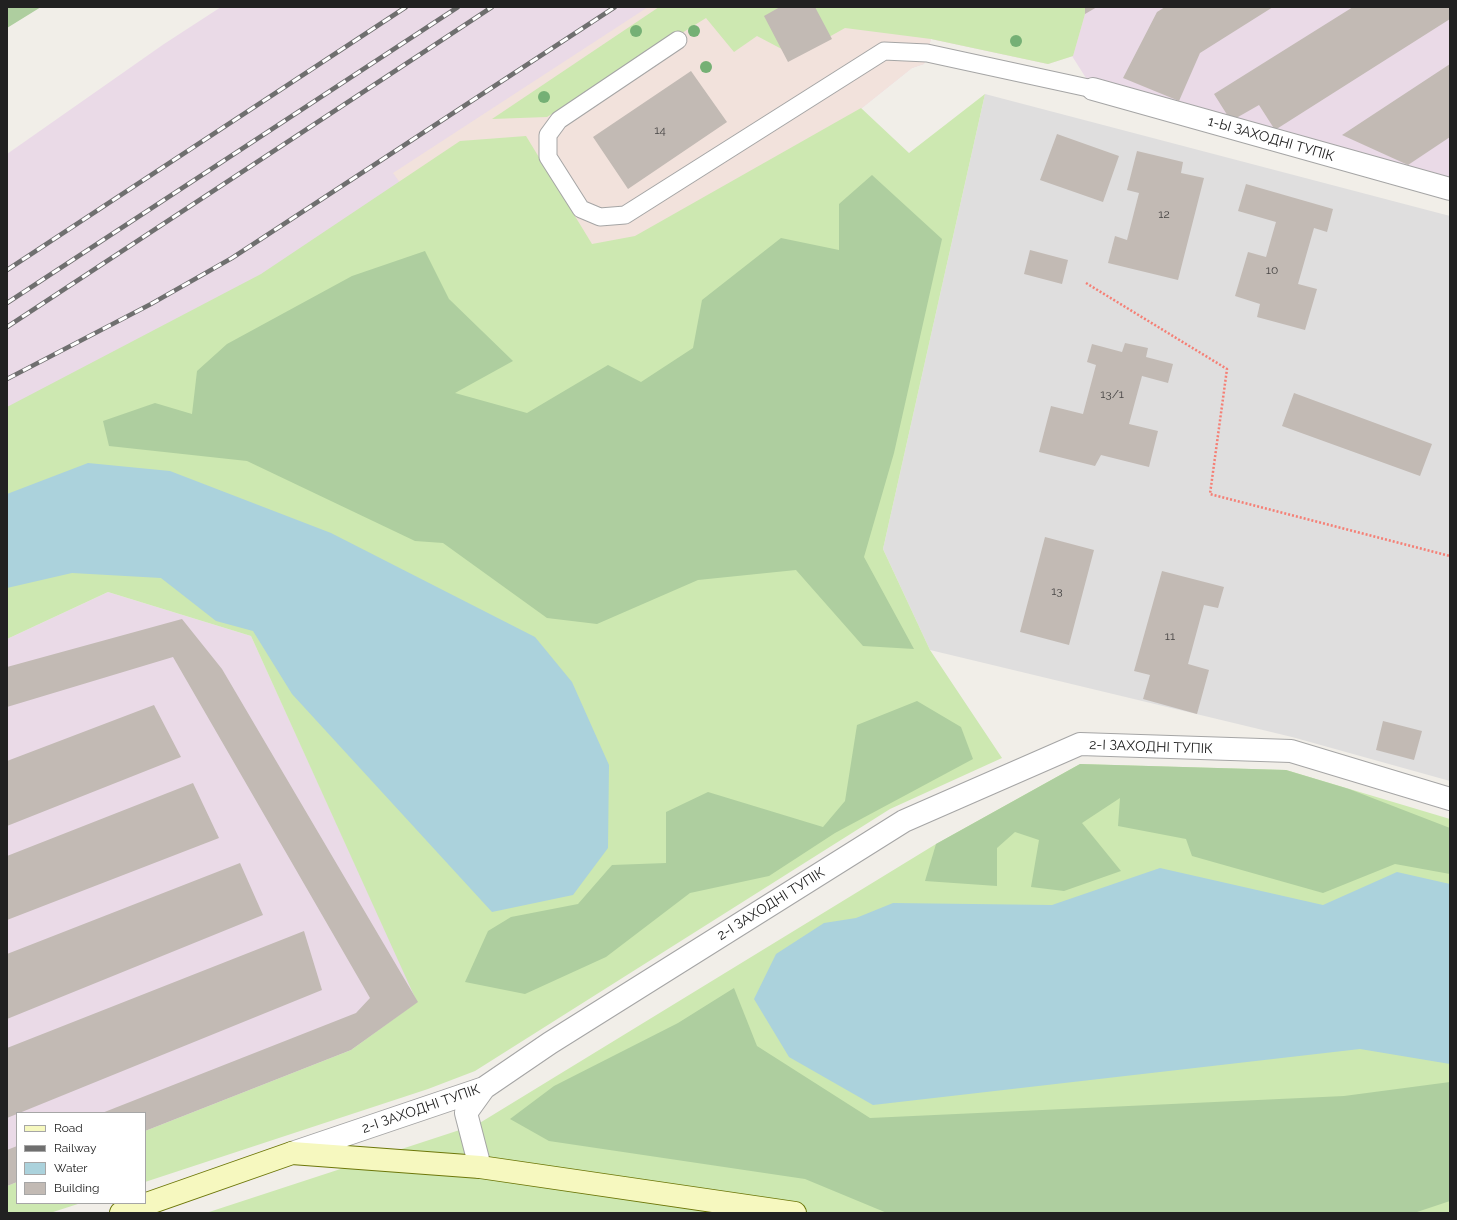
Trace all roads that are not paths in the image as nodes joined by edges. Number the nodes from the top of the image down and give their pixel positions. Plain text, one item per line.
1 (678, 40) dead end
2 (1092, 89) joint
3 (1450, 189) edge
4 (1450, 799) edge
5 (484, 1088) junction
6 (292, 1152) junction
7 (480, 1167) junction
8 (121, 1213) edge
9 (795, 1213) edge

1 - 2 lane
2 - 3 street, 1-Ы ЗАХОДНІ ТУПІК
4 - 5 street, 2-І ЗАХОДНІ ТУПІК
5 - 6 street, 2-І ЗАХОДНІ ТУПІК
5 - 7 street
6 - 7 main road
6 - 8 main road, 2-І ЗАХОДНІ ТУПІК
7 - 9 main road

